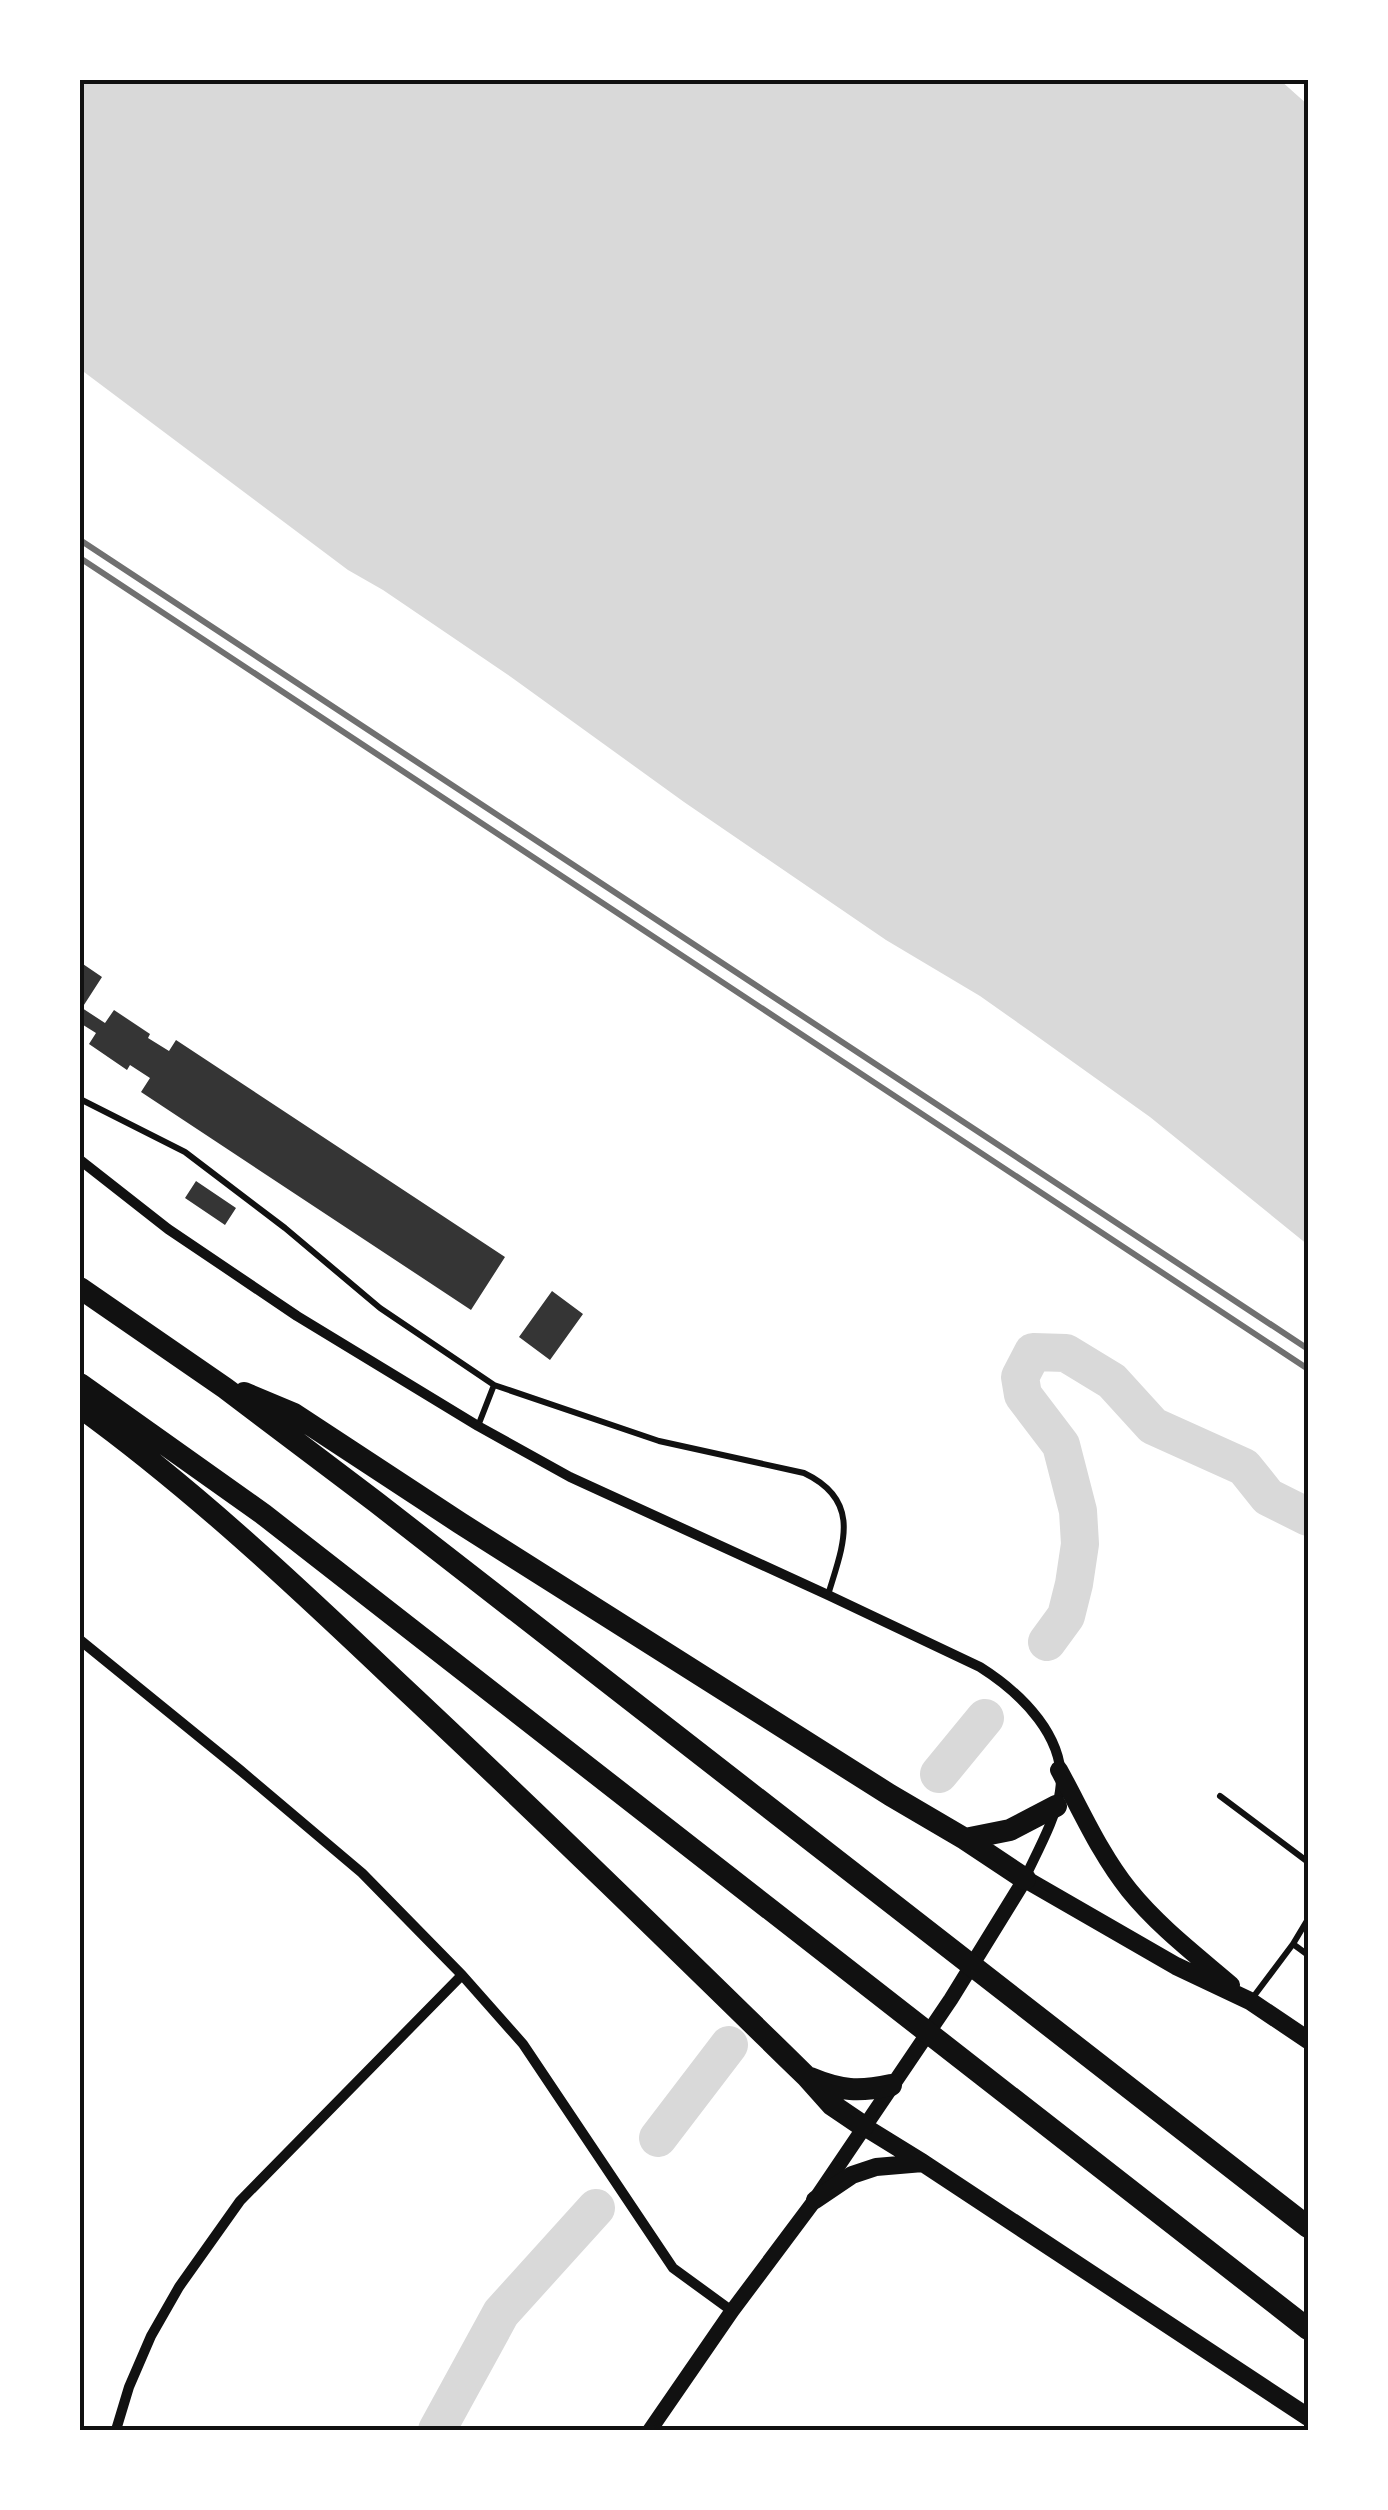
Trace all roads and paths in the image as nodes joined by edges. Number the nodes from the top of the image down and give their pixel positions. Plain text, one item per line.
1 (80, 1099) edge
2 (80, 1160) edge
3 (80, 1288) edge
4 (80, 1384) edge
5 (494, 1385) junction
6 (225, 1388) junction
7 (80, 1408) edge
8 (478, 1426) junction
9 (828, 1594) junction
10 (80, 1640) edge
11 (1059, 1770) junction
12 (1220, 1796) dead end
13 (1056, 1806) junction
14 (966, 1839) junction
15 (1308, 1862) edge
16 (1025, 1880) junction
17 (1308, 1920) edge
18 (1293, 1944) junction
19 (1308, 1955) edge
20 (462, 1975) junction
21 (1250, 2002) junction
22 (1308, 2040) edge
23 (807, 2077) junction
24 (891, 2086) junction
25 (863, 2126) junction
26 (923, 2163) junction
27 (815, 2200) junction
28 (1308, 2227) edge
29 (732, 2310) junction
30 (1308, 2329) edge
31 (1308, 2417) edge
32 (116, 2430) edge
33 (650, 2430) edge

1 - 5 lane
2 - 8 street
3 - 6 highway
4 - 30 highway
5 - 8 lane
5 - 9 lane
6 - 14 highway
6 - 28 highway
7 - 23 highway
8 - 9 street
9 - 11 street
10 - 20 street
11 - 13 street
11 - 21 main road
12 - 15 lane
13 - 14 highway
13 - 16 street
14 - 16 highway
16 - 21 main road
16 - 24 street
17 - 18 lane
18 - 19 lane
18 - 21 lane
20 - 29 street
20 - 32 street
21 - 22 main road
23 - 24 highway
23 - 25 highway
24 - 25 street
25 - 26 main road
25 - 27 street
26 - 27 main road
26 - 31 main road
27 - 29 street
29 - 33 street

